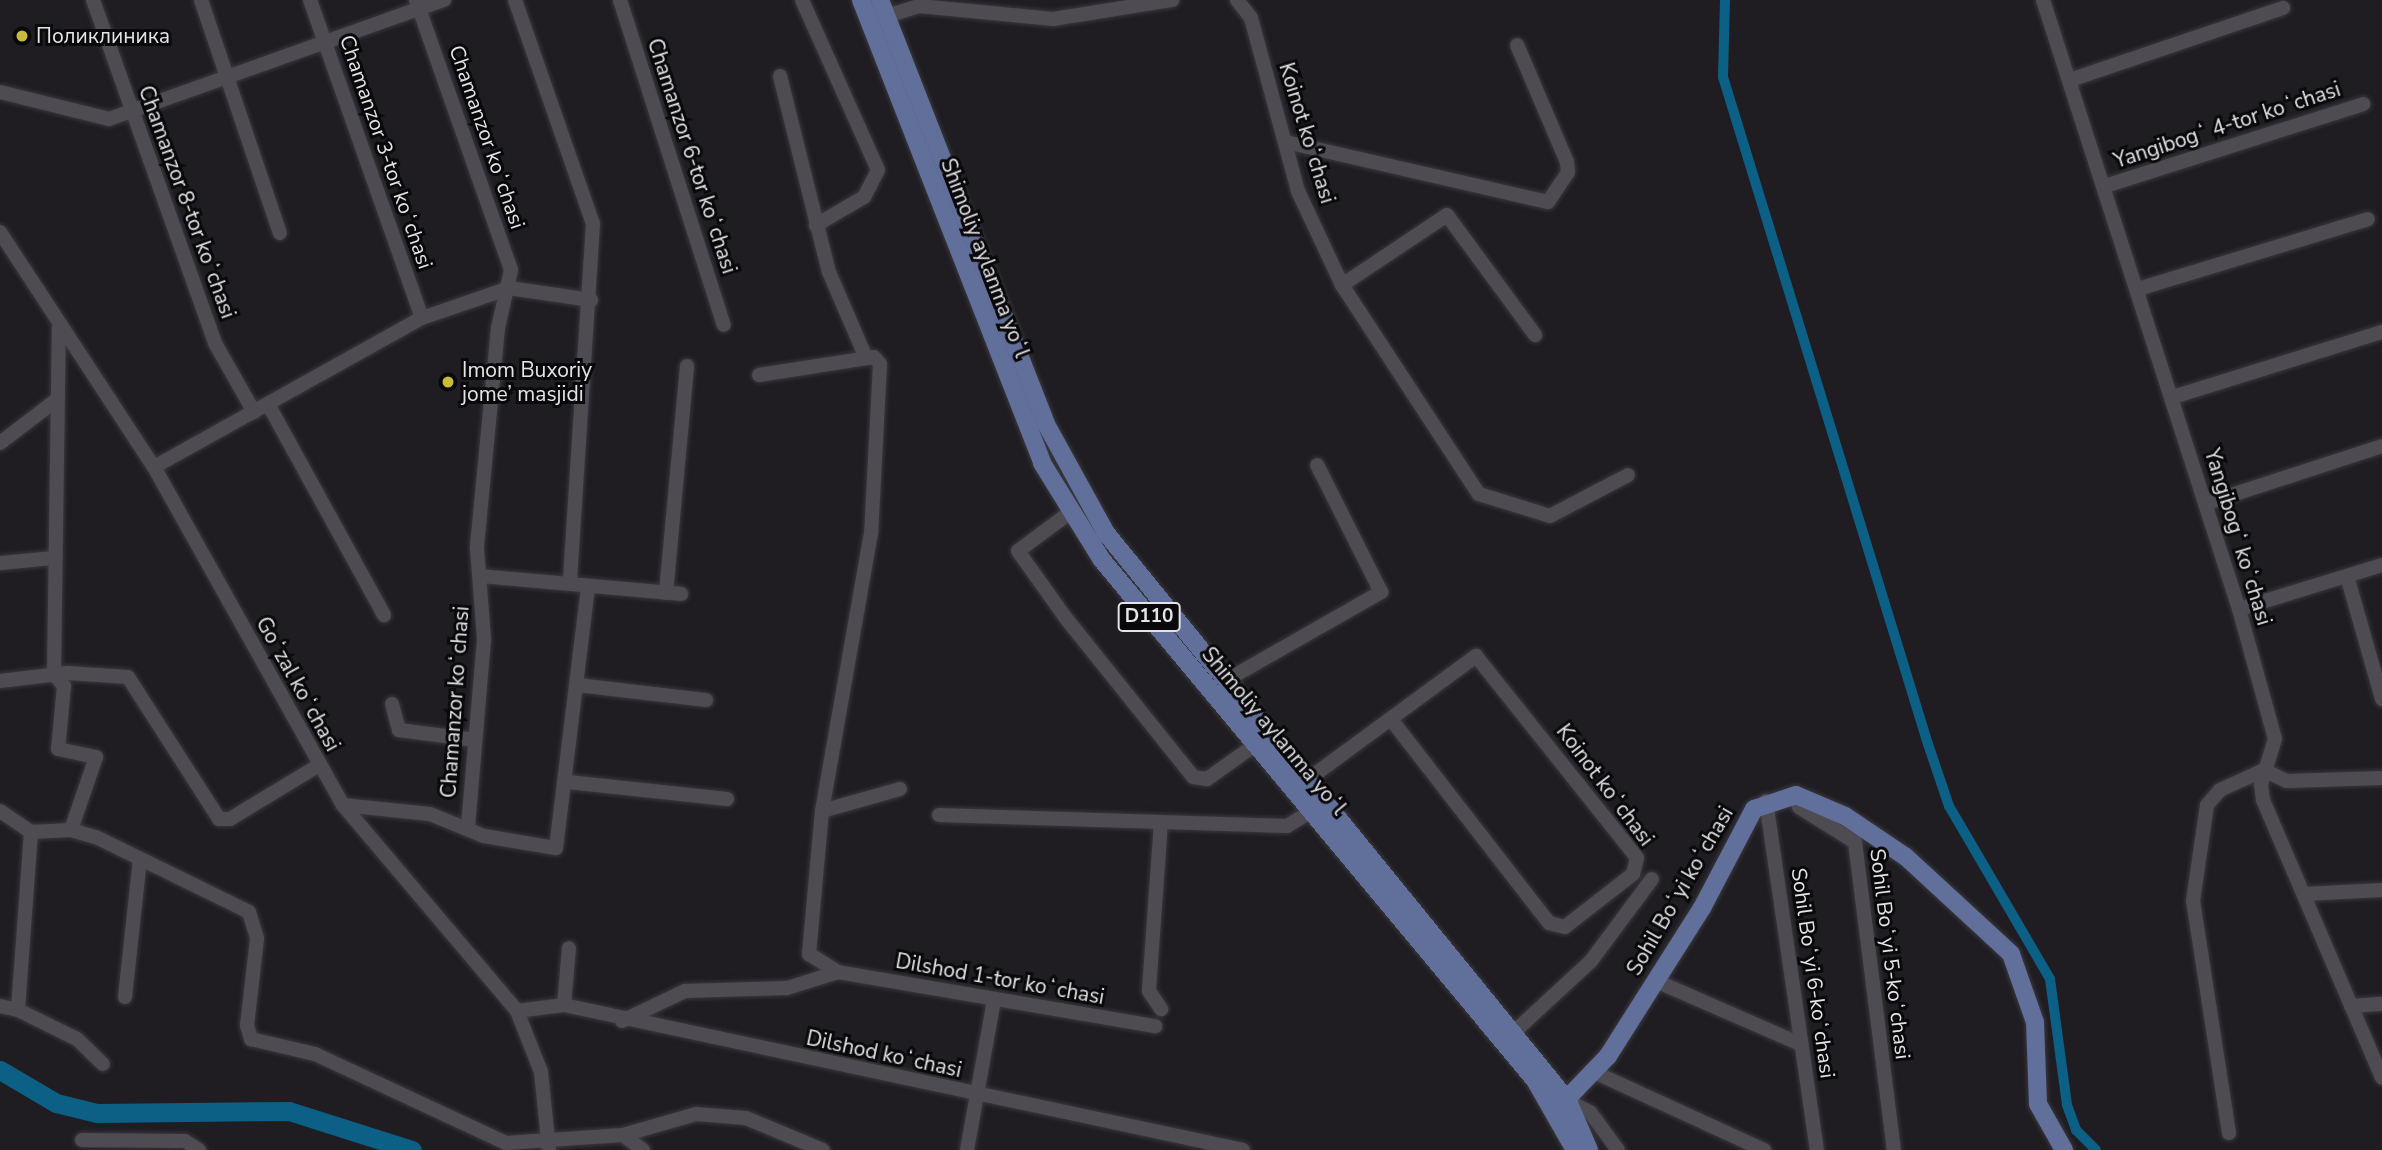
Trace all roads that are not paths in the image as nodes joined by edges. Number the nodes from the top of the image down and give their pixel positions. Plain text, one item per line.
1 (93, 0) edge
2 (201, 0) edge
3 (310, 0) edge
4 (444, 0) edge
5 (515, 0) edge
6 (620, 0) edge
7 (802, 0) edge
8 (861, 0) edge
9 (1172, 0) edge
10 (1237, 0) edge
11 (2043, 0) edge
12 (915, 3) edge
13 (418, 5) edge
14 (2283, 8) dead end
15 (878, 12) edge
16 (324, 38) junction
17 (1517, 45) dead end
18 (780, 76) dead end
19 (229, 79) junction
20 (2070, 80) junction
21 (0, 92) edge
22 (2363, 104) dead end
23 (132, 110) junction
24 (1286, 142) junction
25 (2105, 186) junction
26 (2368, 219) dead end
27 (816, 225) junction
28 (0, 232) edge
29 (280, 233) dead end
30 (1342, 285) junction
31 (509, 288) junction
32 (2138, 289) junction
33 (591, 300) junction
34 (55, 316) junction
35 (422, 318) junction
36 (724, 326) dead end
37 (2382, 331) edge
38 (1535, 335) dead end
39 (1014, 342) junction
40 (998, 351) junction
41 (866, 358) junction
42 (687, 366) dead end
43 (759, 375) dead end
44 (2173, 397) junction
45 (54, 401) junction
46 (268, 404) junction
47 (254, 412) junction
48 (0, 443) edge
49 (2382, 446) edge
50 (1317, 465) dead end
51 (154, 467) junction
52 (1628, 475) dead end
53 (2207, 503) junction
54 (1072, 511) junction
55 (52, 558) junction
56 (0, 563) edge
57 (2382, 565) edge
58 (480, 576) junction
59 (2347, 576) junction
60 (570, 582) junction
61 (588, 587) junction
62 (666, 593) junction
63 (681, 594) dead end
64 (2239, 609) junction
65 (384, 615) dead end
66 (54, 674) junction
67 (0, 681) edge
68 (1225, 681) junction
69 (578, 685) junction
70 (2382, 699) edge
71 (706, 700) dead end
72 (392, 704) dead end
73 (1391, 719) junction
74 (475, 740) junction
75 (1255, 745) junction
76 (319, 765) junction
77 (2264, 770) junction
78 (2382, 778) edge
79 (568, 782) junction
80 (1301, 784) junction
81 (900, 789) dead end
82 (1796, 794) junction
83 (727, 799) dead end
84 (1766, 801) junction
85 (343, 805) junction
86 (0, 811) edge
87 (822, 811) junction
88 (1312, 811) junction
89 (939, 815) dead end
90 (1161, 822) junction
91 (468, 828) junction
92 (71, 830) junction
93 (31, 832) junction
94 (140, 860) junction
95 (1652, 879) dead end
96 (2382, 890) edge
97 (2304, 894) junction
98 (569, 947) dead end
99 (838, 972) junction
100 (1656, 981) junction
101 (125, 997) dead end
102 (994, 1000) junction
103 (2382, 1003) edge
104 (564, 1005) junction
105 (0, 1006) edge
106 (2351, 1006) junction
107 (1161, 1009) dead end
108 (18, 1010) junction
109 (517, 1011) junction
110 (622, 1021) junction
111 (1155, 1027) dead end
112 (1513, 1032) junction
113 (1800, 1044) junction
114 (103, 1064) dead end
115 (1596, 1073) junction
116 (2382, 1078) edge
117 (977, 1095) junction
118 (1562, 1105) junction
119 (2229, 1133) dead end
120 (623, 1135) junction
121 (82, 1140) dead end
122 (550, 1146) edge
123 (1758, 1148) edge
124 (199, 1150) edge
125 (643, 1150) edge
126 (823, 1150) edge
127 (967, 1150) edge
128 (1243, 1150) edge
129 (1575, 1150) edge
130 (1589, 1150) edge
131 (1618, 1150) edge
132 (1817, 1150) edge
133 (1894, 1150) edge
134 (2064, 1150) edge

1 - 23 street, Chamanzor 8-tor koʻchasi
2 - 19 street
3 - 16 street, Chamanzor 3-tor koʻchasi
4 - 13 street
5 - 33 street
6 - 36 street, Chamanzor 6-tor koʻchasi
7 - 27 street
8 - 15 main road, Shimoliy aylanma yoʻl / D110
9 - 12 street
10 - 24 street, Koinot koʻchasi
11 - 20 street, Yangibogʻ koʻchasi
12 - 15 street
13 - 16 street
13 - 31 street, Chamanzor koʻchasi
14 - 20 street
15 - 39 main road, Shimoliy aylanma yoʻl / D110
15 - 40 main road, Shimoliy aylanma yoʻl / D110
16 - 19 street
16 - 35 street, Chamanzor 3-tor koʻchasi
17 - 24 street
18 - 27 street
19 - 23 street
19 - 29 street
20 - 25 street, Yangibogʻ koʻchasi
21 - 23 street
22 - 25 street, Yangibogʻ 4-tor koʻchasi
23 - 47 street, Chamanzor 8-tor koʻchasi
24 - 30 street, Koinot koʻchasi
25 - 32 street, Yangibogʻ koʻchasi
26 - 32 street
27 - 41 street
28 - 34 street, Goʻzal koʻchasi
30 - 38 street
30 - 52 street, Koinot koʻchasi
31 - 33 street
31 - 35 street
31 - 58 street, Chamanzor koʻchasi
32 - 44 street, Yangibogʻ koʻchasi
33 - 60 street
34 - 45 street
34 - 51 street, Goʻzal koʻchasi
35 - 46 street
37 - 44 street
39 - 40 main road
39 - 68 main road, Shimoliy aylanma yoʻl / D110
40 - 54 main road, Shimoliy aylanma yoʻl / D110
41 - 43 street
41 - 87 street
42 - 62 street
44 - 53 street, Yangibogʻ koʻchasi
45 - 48 street
45 - 55 street
46 - 47 street
46 - 65 street
47 - 51 street
49 - 53 street
50 - 68 street
51 - 76 street, Goʻzal koʻchasi
53 - 64 street, Yangibogʻ koʻchasi
54 - 75 main road, Shimoliy aylanma yoʻl / D110
54 - 75 street
55 - 56 street
55 - 66 street
57 - 59 street
58 - 60 street
58 - 74 street, Chamanzor koʻchasi
59 - 64 street
59 - 70 street
60 - 61 street
61 - 62 street
61 - 69 street
62 - 63 street
64 - 77 street, Yangibogʻ koʻchasi
66 - 67 street
66 - 76 street
66 - 92 street
68 - 80 main road, Shimoliy aylanma yoʻl / D110
69 - 71 street
69 - 79 street
72 - 74 street
73 - 73 street, Koinot koʻchasi
73 - 80 street, Koinot koʻchasi
74 - 91 street, Chamanzor koʻchasi
75 - 80 main road, Shimoliy aylanma yoʻl / D110
76 - 85 street, Goʻzal koʻchasi
77 - 78 street
77 - 97 street, Yangibogʻ koʻchasi
77 - 119 street
79 - 83 street
79 - 91 street
80 - 88 main road, Shimoliy aylanma yoʻl / D110
80 - 112 main road, Shimoliy aylanma yoʻl / D110
81 - 87 street
82 - 84 main road, Sohil Boʻyi koʻchasi
82 - 133 street, Sohil Boʻyi 5-koʻchasi
82 - 134 main road
84 - 100 main road, Sohil Boʻyi koʻchasi
84 - 113 street, Sohil Boʻyi 6-koʻchasi
85 - 91 street
85 - 109 street, Goʻzal koʻchasi
86 - 93 street
87 - 99 street
88 - 90 street
88 - 118 main road, Shimoliy aylanma yoʻl / D110
89 - 90 street
90 - 107 street
92 - 93 street
92 - 94 street
93 - 108 street
94 - 101 street
94 - 122 street
95 - 112 street
96 - 97 street
97 - 106 street, Yangibogʻ koʻchasi
98 - 104 street
99 - 102 street, Dilshod 1-tor koʻchasi
99 - 110 street
100 - 113 street
100 - 115 main road, Sohil Boʻyi koʻchasi
102 - 111 street, Dilshod 1-tor koʻchasi
102 - 117 street
103 - 106 street
104 - 109 street, Dilshod koʻchasi
104 - 110 street, Dilshod koʻchasi
105 - 108 street
106 - 116 street, Yangibogʻ koʻchasi
108 - 114 street
109 - 122 street, Goʻzal koʻchasi
110 - 117 street, Dilshod koʻchasi
112 - 118 main road, Shimoliy aylanma yoʻl / D110
113 - 132 street, Sohil Boʻyi 6-koʻchasi
115 - 118 main road, Sohil Boʻyi koʻchasi
115 - 123 street
117 - 127 street
117 - 128 street, Dilshod koʻchasi
118 - 129 main road, Shimoliy aylanma yoʻl / D110
118 - 130 main road, Shimoliy aylanma yoʻl / D110
118 - 131 street
120 - 122 street
120 - 125 street
120 - 126 street
121 - 124 street

